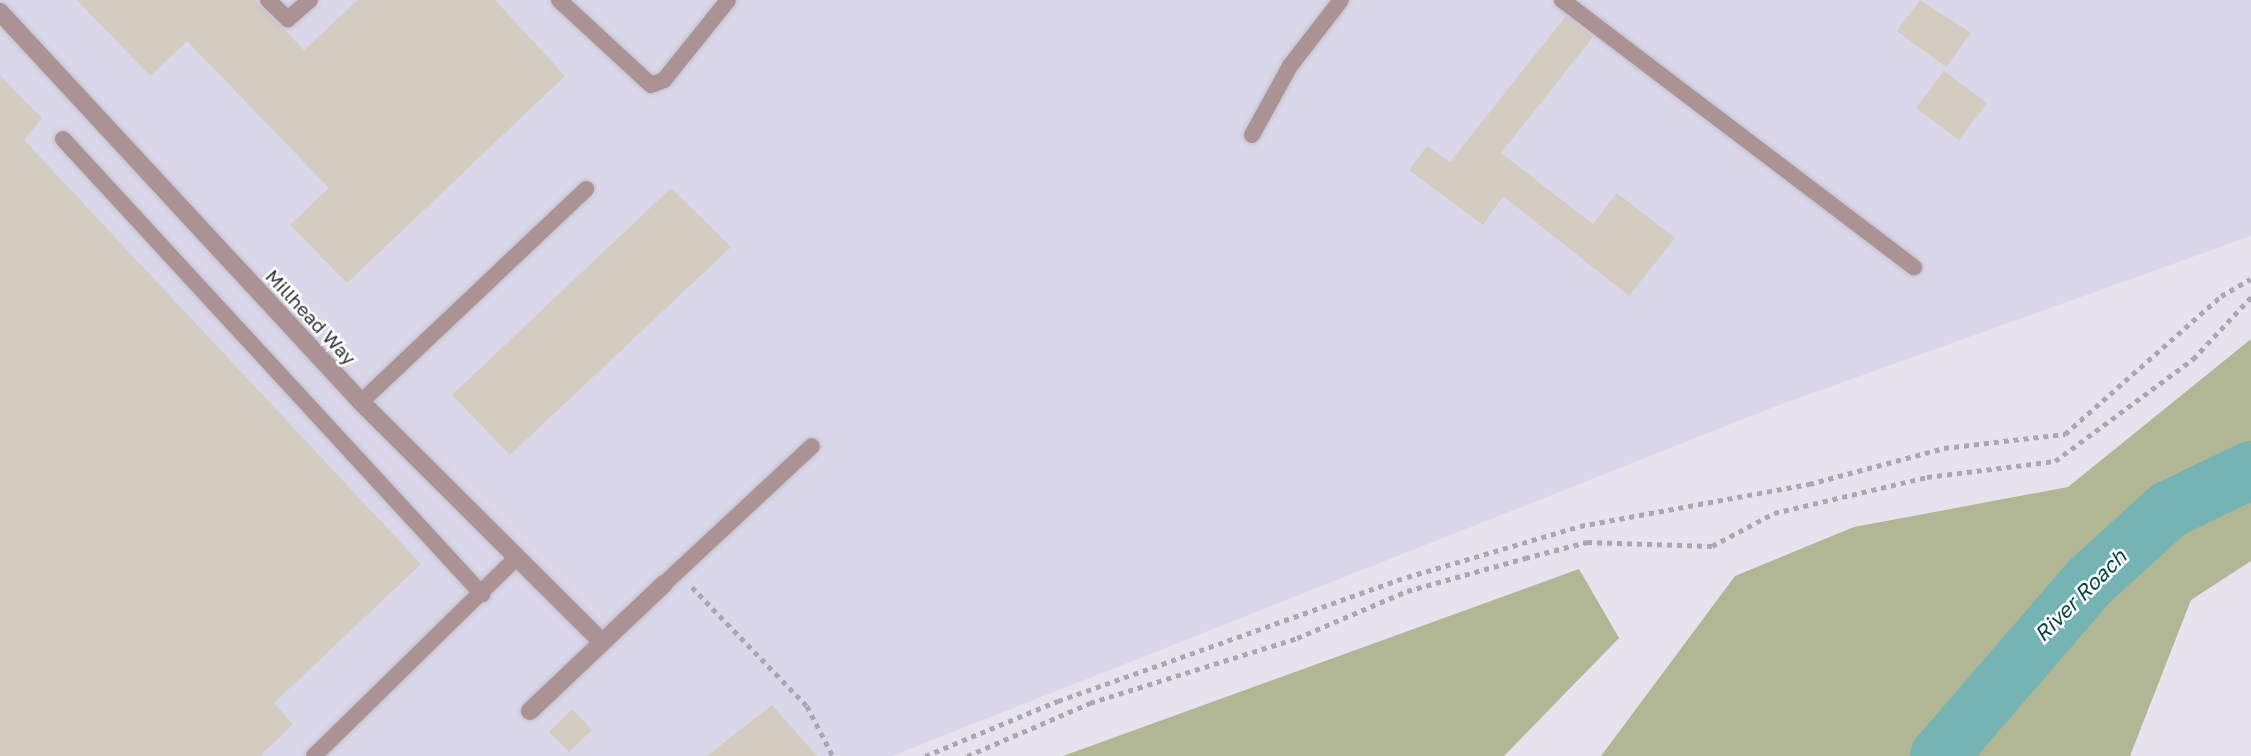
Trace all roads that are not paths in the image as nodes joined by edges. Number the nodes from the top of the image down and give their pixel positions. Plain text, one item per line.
1 (268, 0) edge
2 (310, 0) edge
3 (559, 0) edge
4 (728, 0) edge
5 (1341, 0) edge
6 (1562, 0) edge
7 (0, 12) edge
8 (1252, 135) dead end
9 (63, 139) dead end
10 (586, 189) dead end
11 (1914, 267) dead end
12 (360, 402) junction
13 (812, 446) dead end
14 (517, 557) junction
15 (664, 584) joint
16 (482, 594) junction
17 (601, 642) junction
18 (530, 711) dead end
19 (314, 756) edge

1 - 2 lane
3 - 4 lane
5 - 8 lane
6 - 11 lane
7 - 12 street, Millhead Way
9 - 16 lane
10 - 12 lane
12 - 14 street, Millhead Way
13 - 15 lane
14 - 16 lane
14 - 17 street, Millhead Way
15 - 17 street
16 - 19 lane
17 - 18 street

